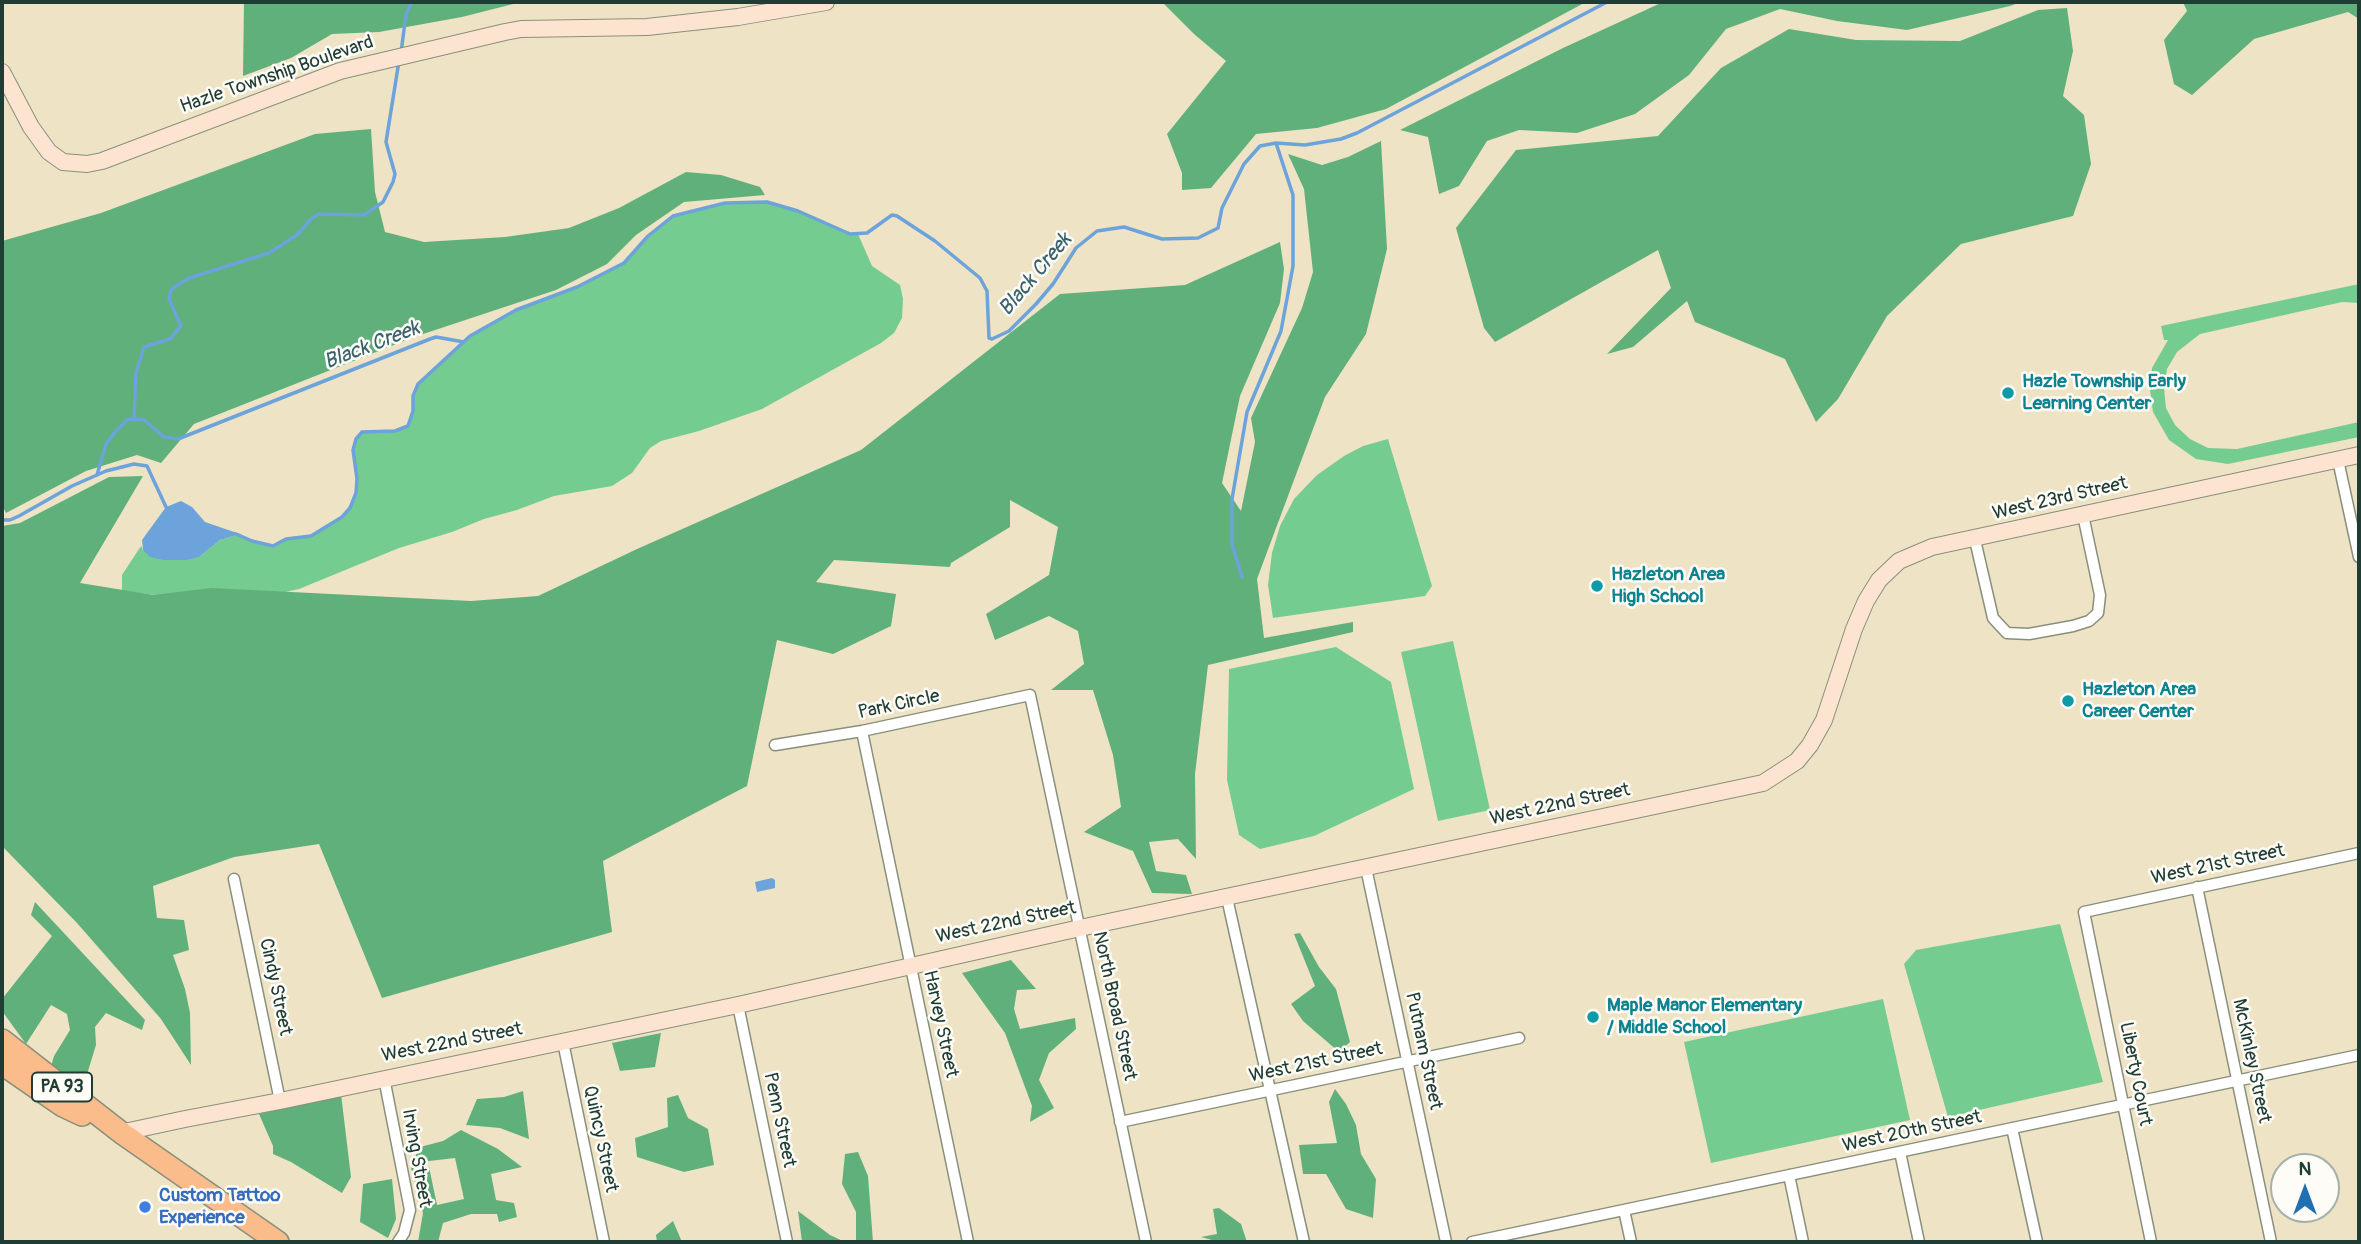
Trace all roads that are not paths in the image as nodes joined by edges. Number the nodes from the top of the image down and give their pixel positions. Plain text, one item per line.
1 (826, 2) edge
2 (2, 72) edge
3 (2359, 455) edge
4 (2338, 460) junction
5 (2083, 515) junction
6 (1975, 540) junction
7 (2359, 556) edge
8 (1840, 674) joint
9 (1030, 695) joint
10 (862, 731) junction
11 (775, 745) dead end
12 (2359, 853) edge
13 (1366, 868) junction
14 (234, 879) dead end
15 (2197, 887) junction
16 (1227, 898) junction
17 (2084, 912) joint
18 (1080, 928) junction
19 (909, 965) junction
20 (738, 1005) junction
21 (1519, 1038) dead end
22 (2, 1040) edge
23 (563, 1042) junction
24 (2359, 1055) edge
25 (1408, 1062) junction
26 (2, 1064) edge
27 (384, 1078) junction
28 (2238, 1081) junction
29 (1272, 1090) junction
30 (280, 1101) junction
31 (2123, 1104) junction
32 (1121, 1122) junction
33 (2012, 1128) junction
34 (123, 1134) junction
35 (1900, 1152) junction
36 (1789, 1175) junction
37 (1624, 1210) junction
38 (278, 1242) edge
39 (398, 1242) edge
40 (604, 1242) edge
41 (786, 1242) edge
42 (968, 1242) edge
43 (1146, 1242) edge
44 (1304, 1242) edge
45 (1446, 1242) edge
46 (1472, 1242) edge
47 (1631, 1242) edge
48 (1803, 1242) edge
49 (1919, 1242) edge
50 (2036, 1242) edge
51 (2151, 1242) edge
52 (2271, 1242) edge

1 - 2 street, Hazle Township Boulevard
3 - 4 street, West 23rd Street
4 - 5 street, West 23rd Street
4 - 7 street
5 - 6 street, West 23rd Street
5 - 6 street
6 - 8 street, West 23rd Street
8 - 13 street, West 22nd Street
9 - 10 street, Park Circle
9 - 18 street, North Broad Street
10 - 11 street, Park Circle
10 - 19 street, Harvey Street
12 - 15 street, West 21st Street
13 - 16 street, West 22nd Street
13 - 25 street, Putnam Street
14 - 30 street, Cindy Street
15 - 17 street, West 21st Street
15 - 28 street, McKinley Street
16 - 18 street, West 22nd Street
16 - 29 street
17 - 31 street, Liberty Court
18 - 19 street, West 22nd Street
18 - 32 street, North Broad Street
19 - 20 street, West 22nd Street
19 - 42 street, Harvey Street
20 - 23 street, West 22nd Street
20 - 41 street, Penn Street
21 - 25 street, West 21st Street
22 - 34 highway, PA 93
23 - 27 street, West 22nd Street
23 - 40 street, Quincy Street
24 - 28 street, West 20th Street
25 - 29 street, West 21st Street
25 - 45 street, Putnam Street
26 - 34 highway, PA 93
27 - 30 street, West 22nd Street
27 - 39 street, Irving Street
28 - 31 street, West 20th Street
28 - 52 street, McKinley Street
29 - 32 street, West 21st Street
29 - 44 street
30 - 34 street, West 22nd Street
31 - 33 street, West 20th Street
31 - 51 street, Liberty Court
32 - 43 street, North Broad Street
33 - 35 street, West 20th Street
33 - 50 street
34 - 38 highway, PA 93
35 - 36 street, West 20th Street
35 - 49 street
36 - 37 street, West 20th Street
36 - 48 street
37 - 46 street, West 20th Street
37 - 47 street

